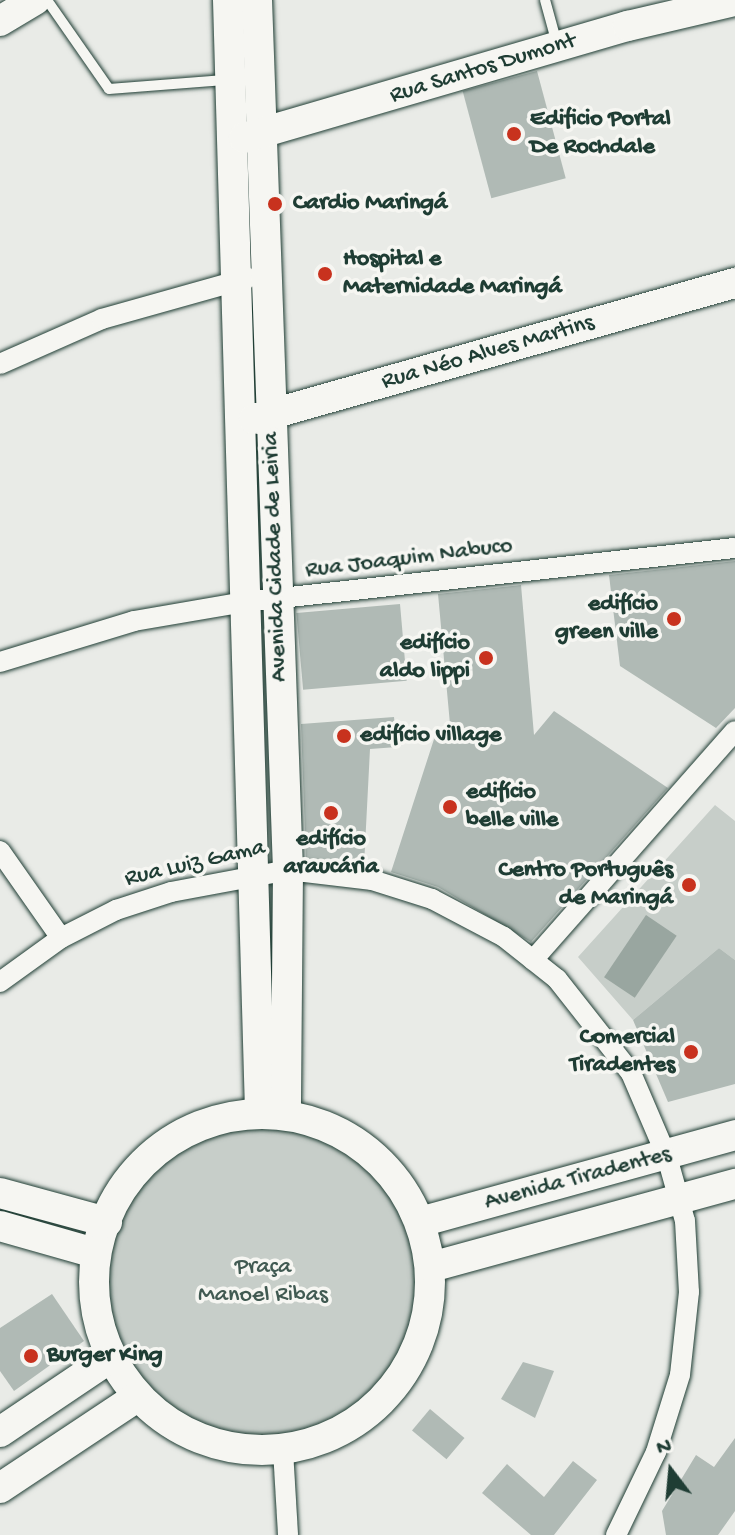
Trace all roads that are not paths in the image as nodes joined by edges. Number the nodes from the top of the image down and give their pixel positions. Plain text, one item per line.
1 (35, 0) edge
2 (47, 0) edge
3 (228, 0) edge
4 (257, 0) edge
5 (545, 0) edge
6 (735, 1) edge
7 (0, 21) edge
8 (558, 46) junction
9 (230, 80) junction
10 (263, 137) junction
11 (232, 139) junction
12 (250, 278) junction
13 (735, 283) edge
14 (0, 364) edge
15 (271, 415) junction
16 (240, 422) junction
17 (735, 548) edge
18 (279, 600) junction
19 (245, 602) junction
20 (0, 662) edge
21 (735, 731) edge
22 (0, 851) edge
23 (288, 870) junction
24 (253, 873) junction
25 (61, 938) junction
26 (533, 960) junction
27 (0, 982) edge
28 (273, 1114) junction
29 (735, 1135) edge
30 (666, 1154) junction
31 (735, 1184) edge
32 (0, 1193) edge
33 (681, 1199) junction
34 (107, 1222) junction
35 (420, 1222) junction
36 (0, 1226) edge
37 (95, 1253) junction
38 (431, 1267) junction
39 (110, 1358) junction
40 (137, 1397) junction
41 (0, 1432) edge
42 (283, 1450) junction
43 (0, 1488) edge
44 (619, 1534) edge
45 (288, 1535) edge

1 - 7 main road
2 - 9 lane
3 - 9 main road, Avenida Cidade de Leiria
4 - 10 main road, Avenida Cidade de Leiria
5 - 8 lane
6 - 8 main road, Rua Santos Dumont
8 - 10 main road, Rua Santos Dumont
9 - 11 main road, Avenida Cidade de Leiria
10 - 11 main road, Rua Santos Dumont
10 - 12 main road, Avenida Cidade de Leiria
11 - 12 main road, Avenida Cidade de Leiria
12 - 14 street
12 - 15 main road, Avenida Cidade de Leiria
12 - 16 main road, Avenida Cidade de Leiria
13 - 15 main road, Rua Néo Alves Martins
15 - 16 main road, Rua Néo Alves Martins
15 - 18 main road, Avenida Cidade de Leiria
16 - 19 main road, Avenida Cidade de Leiria
17 - 18 street, Rua Joaquim Nabuco
18 - 19 street, Rua Joaquim Nabuco
18 - 23 main road, Avenida Cidade de Leiria
19 - 20 street, Rua Joaquim Nabuco
19 - 24 main road, Avenida Cidade de Leiria
21 - 26 street
22 - 25 street
23 - 24 street, Rua Luiz Gama
23 - 26 street, Rua Luiz Gama
23 - 28 main road, Avenida Cidade de Leiria
24 - 25 street, Rua Luiz Gama
24 - 28 main road, Avenida Cidade de Leiria
25 - 27 street, Rua Luiz Gama
26 - 30 street, Rua Luiz Gama
28 - 34 main road
28 - 35 main road
29 - 30 main road, Avenida Tiradentes
30 - 33 street, Rua Luiz Gama
30 - 35 main road, Avenida Tiradentes
31 - 33 main road, Avenida Tiradentes
32 - 34 main road
33 - 38 main road, Avenida Tiradentes
33 - 44 street, Rua Luiz Gama
34 - 37 main road
35 - 38 main road
36 - 37 main road
37 - 39 main road
38 - 42 main road
39 - 40 main road
39 - 41 main road
40 - 42 main road
40 - 43 main road
42 - 45 street

